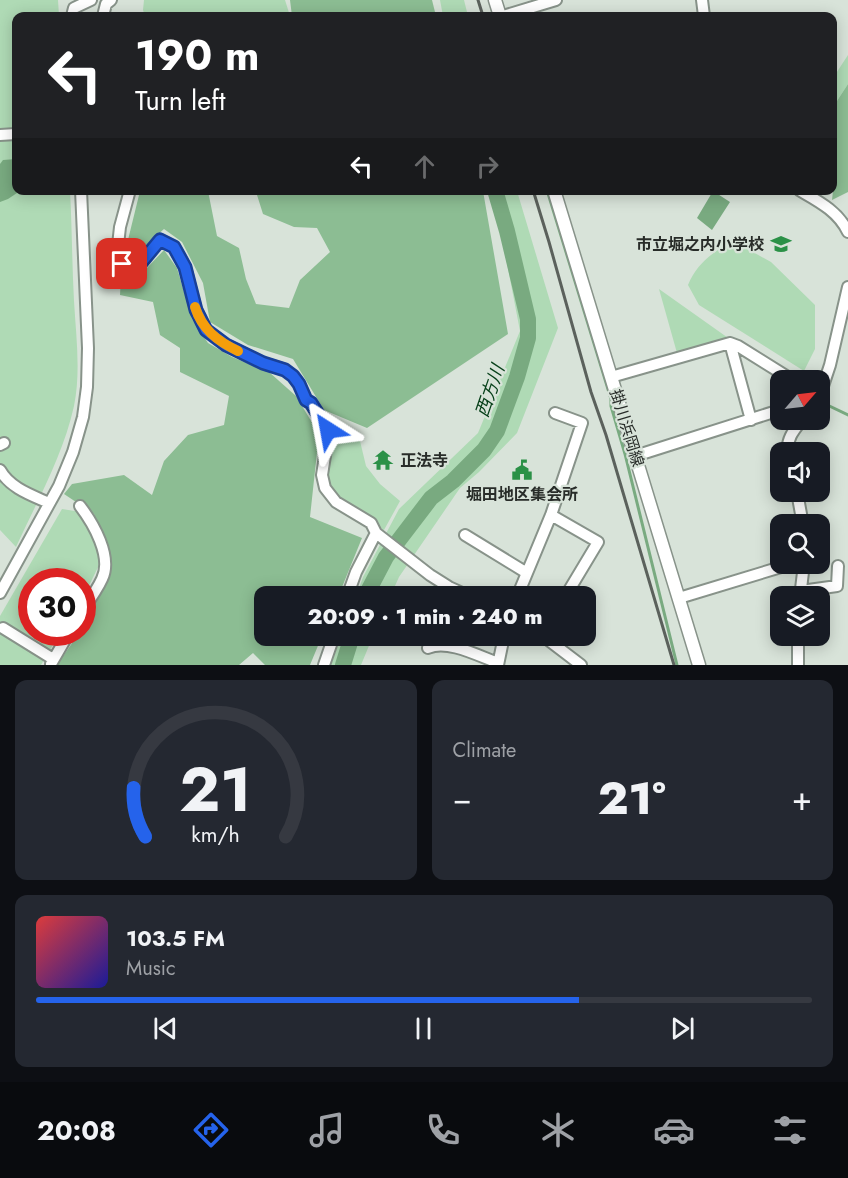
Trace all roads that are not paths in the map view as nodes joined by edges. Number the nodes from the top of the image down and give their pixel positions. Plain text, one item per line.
1 (91, 0) edge
2 (555, 0) edge
3 (73, 12) edge
4 (514, 12) edge
5 (81, 195) edge
6 (129, 195) edge
7 (556, 195) edge
8 (808, 195) edge
9 (845, 221) edge
10 (848, 232) edge
11 (848, 287) edge
12 (846, 304) edge
13 (730, 343) junction
14 (776, 370) edge
15 (828, 370) edge
16 (611, 377) junction
17 (555, 413) dead end
18 (770, 413) edge
19 (750, 417) junction
20 (635, 456) junction
21 (1, 476) edge
22 (49, 503) junction
23 (80, 506) dead end
24 (551, 515) junction
25 (376, 533) junction
26 (465, 535) dead end
27 (838, 566) dead end
28 (770, 570) edge
29 (527, 573) junction
30 (351, 586) edge
31 (447, 586) edge
32 (522, 586) edge
33 (572, 586) edge
34 (830, 588) edge
35 (96, 589) edge
36 (0, 593) edge
37 (679, 598) junction
38 (3, 628) dead end
39 (61, 646) edge
40 (331, 646) edge
41 (502, 646) edge
42 (556, 646) edge
43 (798, 646) edge
44 (428, 648) dead end
45 (52, 662) edge
46 (498, 664) edge
47 (324, 665) edge
48 (581, 665) edge
49 (699, 665) edge
50 (798, 665) edge

1 - 3 street
2 - 4 street
5 - 22 street
6 - 25 street
7 - 16 main road, 掛川浜岡線
8 - 9 street
9 - 10 street
11 - 12 street
12 - 15 street
13 - 14 street
13 - 16 street
13 - 19 street
16 - 20 main road, 掛川浜岡線
17 - 24 street
18 - 19 street
19 - 20 street
20 - 37 main road, 掛川浜岡線
21 - 22 street
22 - 36 street
23 - 35 street
24 - 29 street
24 - 33 street
25 - 30 street
25 - 31 street
26 - 29 street
27 - 34 street
28 - 37 street
29 - 32 street
37 - 49 main road, 掛川浜岡線
38 - 45 street
39 - 45 street
40 - 47 street
41 - 46 street
42 - 48 street
43 - 50 street
44 - 46 street

